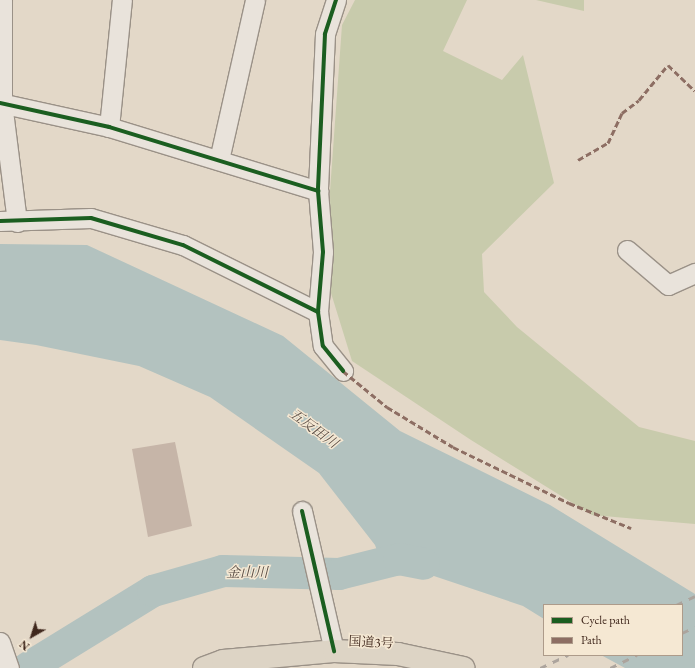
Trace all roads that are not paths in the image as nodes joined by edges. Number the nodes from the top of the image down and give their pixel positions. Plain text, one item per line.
1 (2, 0) edge
2 (122, 0) edge
3 (255, 0) edge
4 (336, 0) edge
5 (1, 103) edge
6 (109, 127) junction
7 (219, 160) junction
8 (318, 192) junction
9 (8, 221) edge
10 (627, 250) dead end
11 (695, 274) edge
12 (318, 312) junction
13 (343, 371) dead end
14 (302, 511) dead end
15 (332, 644) junction
16 (1, 646) edge
17 (9, 668) edge
18 (204, 668) edge
19 (464, 668) edge

1 - 5 street
2 - 6 street
3 - 7 street
4 - 8 street
5 - 6 street
5 - 9 street
6 - 7 street
7 - 8 street
8 - 12 street
9 - 12 street
10 - 11 street
12 - 13 street
14 - 15 street
15 - 18 highway, 国道3号
15 - 19 highway, 国道3号
16 - 17 street

